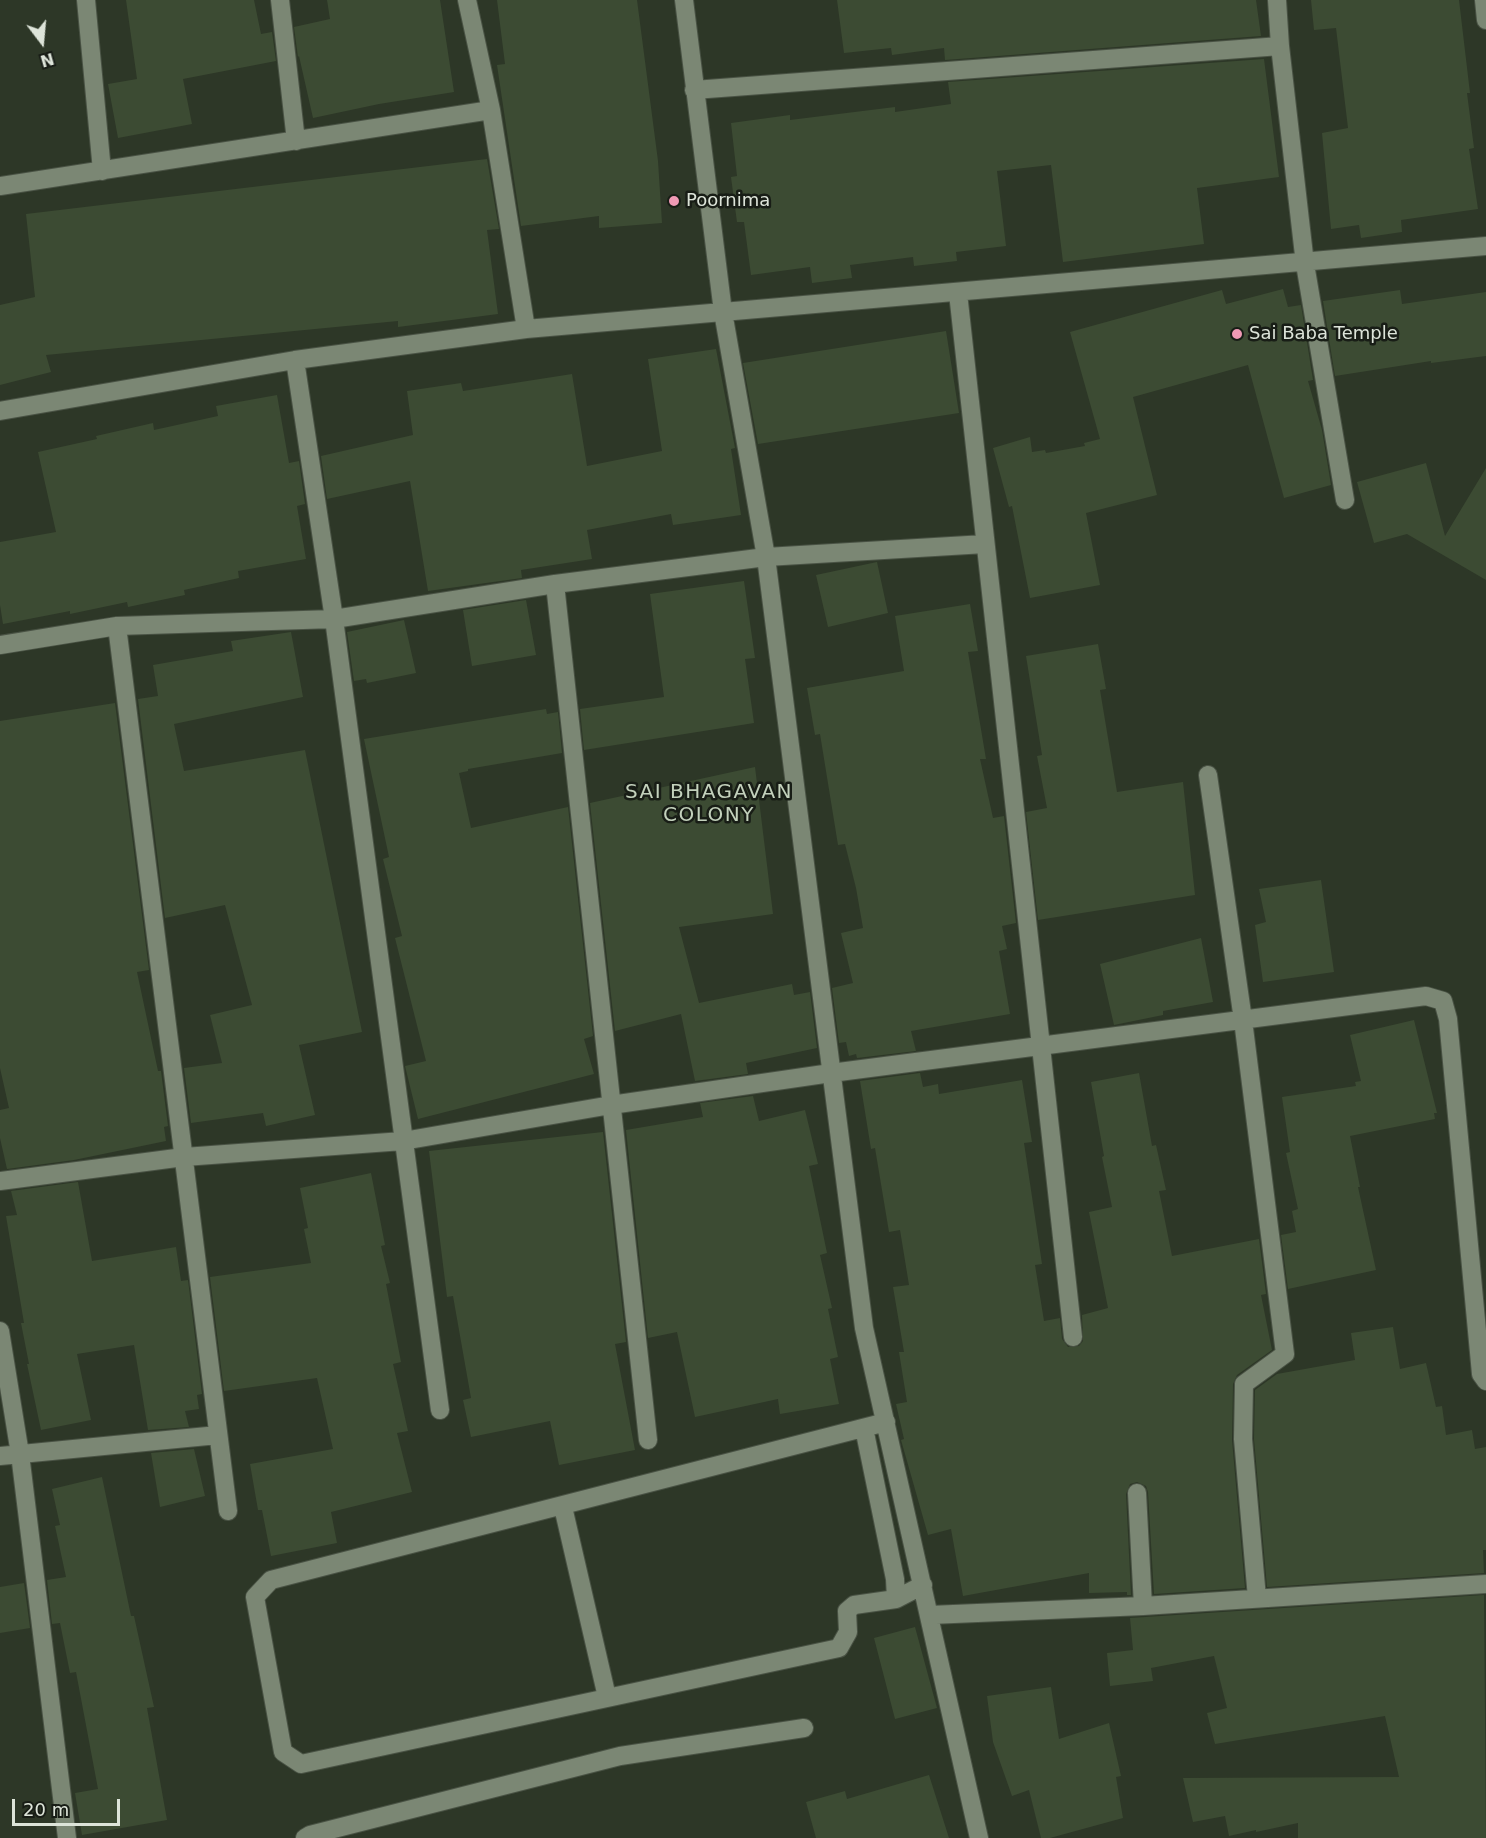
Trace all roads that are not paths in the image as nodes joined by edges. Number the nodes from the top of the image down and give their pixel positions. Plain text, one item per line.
1 (86, 0) edge
2 (280, 0) edge
3 (467, 0) edge
4 (684, 0) edge
5 (1277, 0) edge
6 (1484, 0) edge
7 (1486, 20) edge
8 (1280, 46) junction
9 (694, 90) junction
10 (491, 110) junction
11 (296, 141) junction
12 (102, 171) junction
13 (0, 186) edge
14 (1486, 246) edge
15 (1305, 264) junction
16 (958, 293) junction
17 (723, 312) junction
18 (526, 329) junction
19 (295, 360) junction
20 (0, 411) edge
21 (1345, 500) dead end
22 (985, 544) junction
23 (766, 557) junction
24 (555, 584) junction
25 (334, 620) junction
26 (117, 626) junction
27 (0, 645) edge
28 (1208, 775) dead end
29 (1243, 1020) junction
30 (1040, 1046) junction
31 (831, 1073) junction
32 (611, 1105) junction
33 (403, 1141) junction
34 (184, 1157) junction
35 (0, 1181) edge
36 (0, 1331) edge
37 (1073, 1337) dead end
38 (1486, 1381) edge
39 (440, 1410) dead end
40 (886, 1422) junction
41 (864, 1428) junction
42 (218, 1435) junction
43 (648, 1440) dead end
44 (20, 1454) junction
45 (0, 1456) edge
46 (1137, 1493) dead end
47 (563, 1507) junction
48 (228, 1511) dead end
49 (1486, 1584) edge
50 (923, 1585) junction
51 (1257, 1598) junction
52 (896, 1599) junction
53 (1143, 1605) junction
54 (930, 1615) junction
55 (607, 1697) junction
56 (804, 1728) dead end
57 (67, 1838) edge
58 (305, 1838) edge
59 (979, 1838) edge

1 - 12 street
2 - 11 street
3 - 10 street
4 - 9 street
5 - 8 street
6 - 7 street
8 - 9 street
8 - 15 street
9 - 17 street
10 - 11 street
10 - 18 street
11 - 12 street
12 - 13 street
14 - 15 street
15 - 16 street
15 - 21 street
16 - 17 street
16 - 22 street
17 - 18 street
17 - 23 street
18 - 19 street
19 - 20 street
19 - 25 street
22 - 23 street
22 - 30 street
23 - 24 street
23 - 31 street
24 - 25 street
24 - 32 street
25 - 26 street
25 - 33 street
26 - 27 street
26 - 34 street
28 - 29 street
29 - 30 street
29 - 38 street
29 - 51 street
30 - 31 street
30 - 37 street
31 - 32 street
31 - 40 street
32 - 33 street
32 - 43 street
33 - 34 street
33 - 39 street
34 - 35 street
34 - 42 street
36 - 44 street
40 - 41 street
40 - 50 street
41 - 47 street
41 - 52 street
42 - 44 street
42 - 48 street
44 - 45 street
44 - 57 street
46 - 53 street
47 - 55 street
47 - 55 street
49 - 51 street
50 - 52 street
50 - 54 street
51 - 53 street
52 - 55 street
53 - 54 street
54 - 59 street
56 - 58 street

